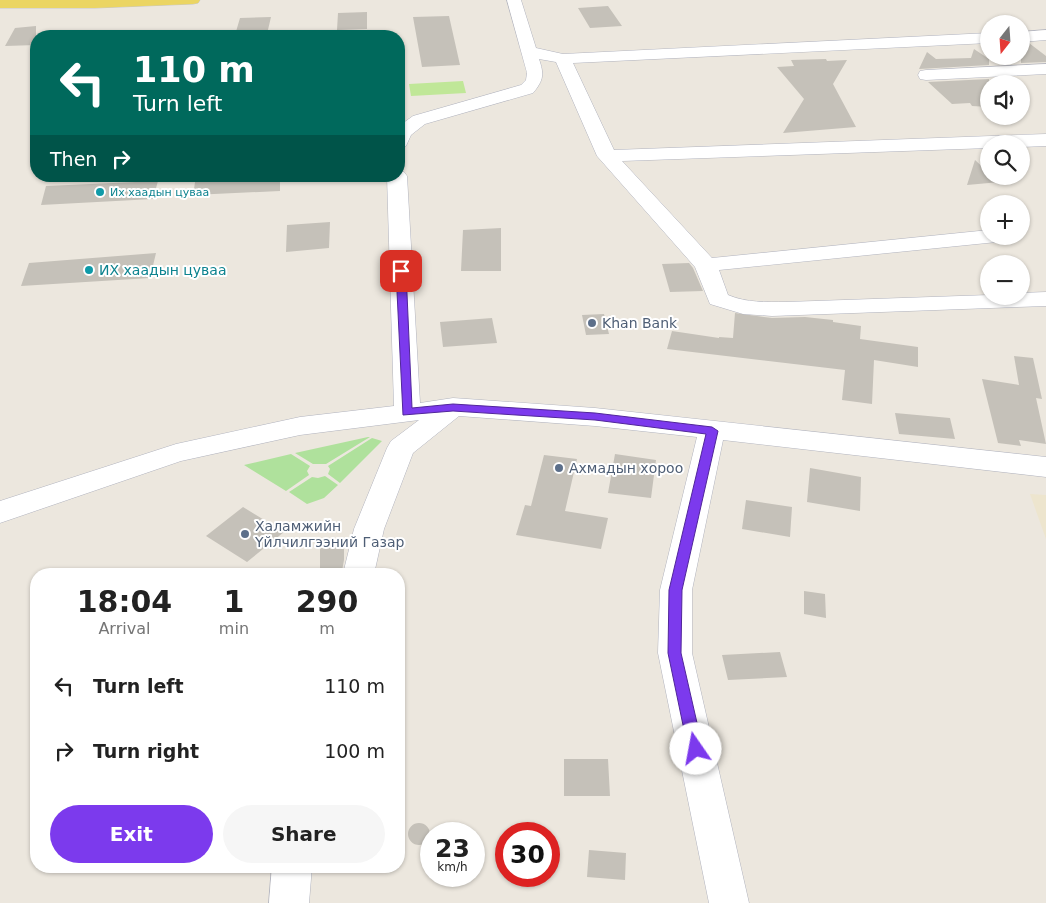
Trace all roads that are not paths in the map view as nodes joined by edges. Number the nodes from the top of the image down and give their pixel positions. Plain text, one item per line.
1 (193, 0) edge
2 (514, 0) edge
3 (0, 4) edge
4 (1046, 35) edge
5 (1030, 36) edge
6 (980, 38) edge
7 (530, 52) junction
8 (563, 59) junction
9 (1046, 70) edge
10 (926, 75) dead end
11 (405, 130) edge
12 (1046, 140) edge
13 (607, 156) junction
14 (397, 182) edge
15 (980, 238) edge
16 (706, 265) junction
17 (1046, 299) edge
18 (453, 408) junction
19 (407, 412) junction
20 (712, 431) junction
21 (1046, 467) edge
22 (0, 512) edge
23 (359, 568) edge
24 (729, 903) edge

1 - 3 main road
2 - 7 street
4 - 5 street
6 - 8 street
7 - 8 street
7 - 11 street
8 - 13 street
9 - 10 street
12 - 13 street
13 - 16 street
14 - 19 street
15 - 16 street
16 - 17 street
18 - 19 street
18 - 20 street
18 - 23 street
19 - 22 street
20 - 21 street
20 - 24 street

